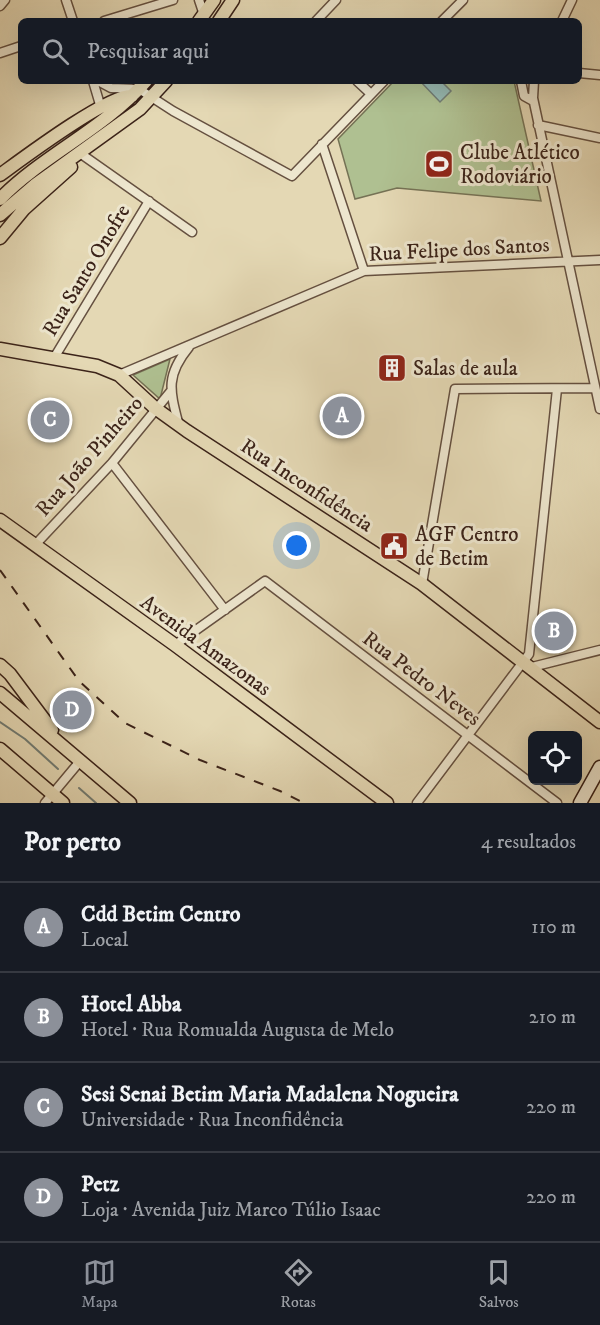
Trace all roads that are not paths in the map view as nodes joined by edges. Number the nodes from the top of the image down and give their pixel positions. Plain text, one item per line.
1 (5, 0) edge
2 (66, 0) edge
3 (172, 0) edge
4 (199, 0) edge
5 (214, 0) edge
6 (233, 0) edge
7 (336, 0) edge
8 (463, 0) edge
9 (572, 0) edge
10 (0, 6) edge
11 (72, 18) edge
12 (114, 18) edge
13 (201, 18) edge
14 (221, 18) edge
15 (319, 18) edge
16 (445, 18) edge
17 (563, 18) edge
18 (18, 47) edge
19 (0, 53) edge
20 (582, 73) edge
21 (600, 75) edge
22 (94, 84) edge
23 (104, 84) edge
24 (163, 84) edge
25 (360, 84) edge
26 (381, 84) edge
27 (522, 84) edge
28 (534, 84) edge
29 (139, 89) edge
30 (371, 94) junction
31 (151, 97) junction
32 (533, 101) junction
33 (101, 108) junction
34 (119, 124) junction
35 (538, 125) junction
36 (600, 138) edge
37 (322, 144) junction
38 (84, 156) junction
39 (0, 175) edge
40 (0, 199) edge
41 (149, 201) junction
42 (0, 215) edge
43 (192, 232) dead end
44 (0, 238) edge
45 (600, 260) edge
46 (567, 261) junction
47 (364, 271) junction
48 (191, 344) junction
49 (0, 349) edge
50 (54, 358) junction
51 (119, 375) junction
52 (595, 388) junction
53 (557, 389) junction
54 (171, 391) junction
55 (156, 408) junction
56 (600, 409) edge
57 (180, 426) junction
58 (112, 463) junction
59 (0, 520) edge
60 (35, 545) junction
61 (422, 584) junction
62 (225, 610) junction
63 (175, 645) junction
64 (600, 650) edge
65 (528, 664) junction
66 (0, 666) edge
67 (0, 693) edge
68 (600, 722) edge
69 (469, 737) junction
70 (63, 746) junction
71 (0, 749) edge
72 (81, 760) junction
73 (600, 768) edge
74 (54, 800) edge
75 (130, 803) edge
76 (387, 803) edge
77 (417, 803) edge
78 (557, 803) edge
79 (580, 803) edge

1 - 10 street
2 - 11 street
3 - 12 street
4 - 13 street
5 - 13 main road
6 - 14 main road
7 - 15 street
8 - 16 street
9 - 17 street
18 - 19 street
20 - 21 street
22 - 33 street
23 - 29 street
24 - 31 main road
25 - 30 street
26 - 30 street
27 - 32 street
28 - 32 street
29 - 31 street
29 - 33 main road
29 - 40 main road
30 - 37 street
31 - 34 main road
31 - 37 street
32 - 35 street
33 - 39 main road
34 - 38 main road
34 - 42 main road
35 - 36 street
35 - 46 street
37 - 47 street
38 - 41 street
38 - 44 main road
41 - 43 street
41 - 50 street, Rua Santo Onofre
45 - 46 street, Rua Felipe dos Santos
46 - 47 street, Rua Felipe dos Santos
46 - 52 street
47 - 48 street, Rua Felipe dos Santos
48 - 51 street, Rua Felipe dos Santos
48 - 54 street
49 - 50 main road, Rua Inconfidência
50 - 51 main road, Rua Inconfidência
51 - 55 main road, Rua Inconfidência
52 - 53 street
52 - 56 street
53 - 61 street
53 - 65 street
54 - 55 street, Rua João Pinheiro
54 - 57 street
55 - 57 main road, Rua Inconfidência
55 - 58 street, Rua João Pinheiro
57 - 61 main road, Rua Inconfidência
58 - 60 street, Rua João Pinheiro
58 - 62 street
59 - 60 main road, Avenida Amazonas
60 - 63 main road, Avenida Amazonas
61 - 65 main road, Rua Inconfidência
62 - 63 street
62 - 69 street, Rua Pedro Neves
63 - 76 main road, Avenida Amazonas
64 - 65 street
65 - 68 main road, Rua Inconfidência
65 - 69 street
66 - 70 main road
67 - 70 main road
69 - 77 street
69 - 78 street, Rua Pedro Neves
70 - 72 main road
71 - 74 main road
72 - 74 street
72 - 75 main road
73 - 79 street

